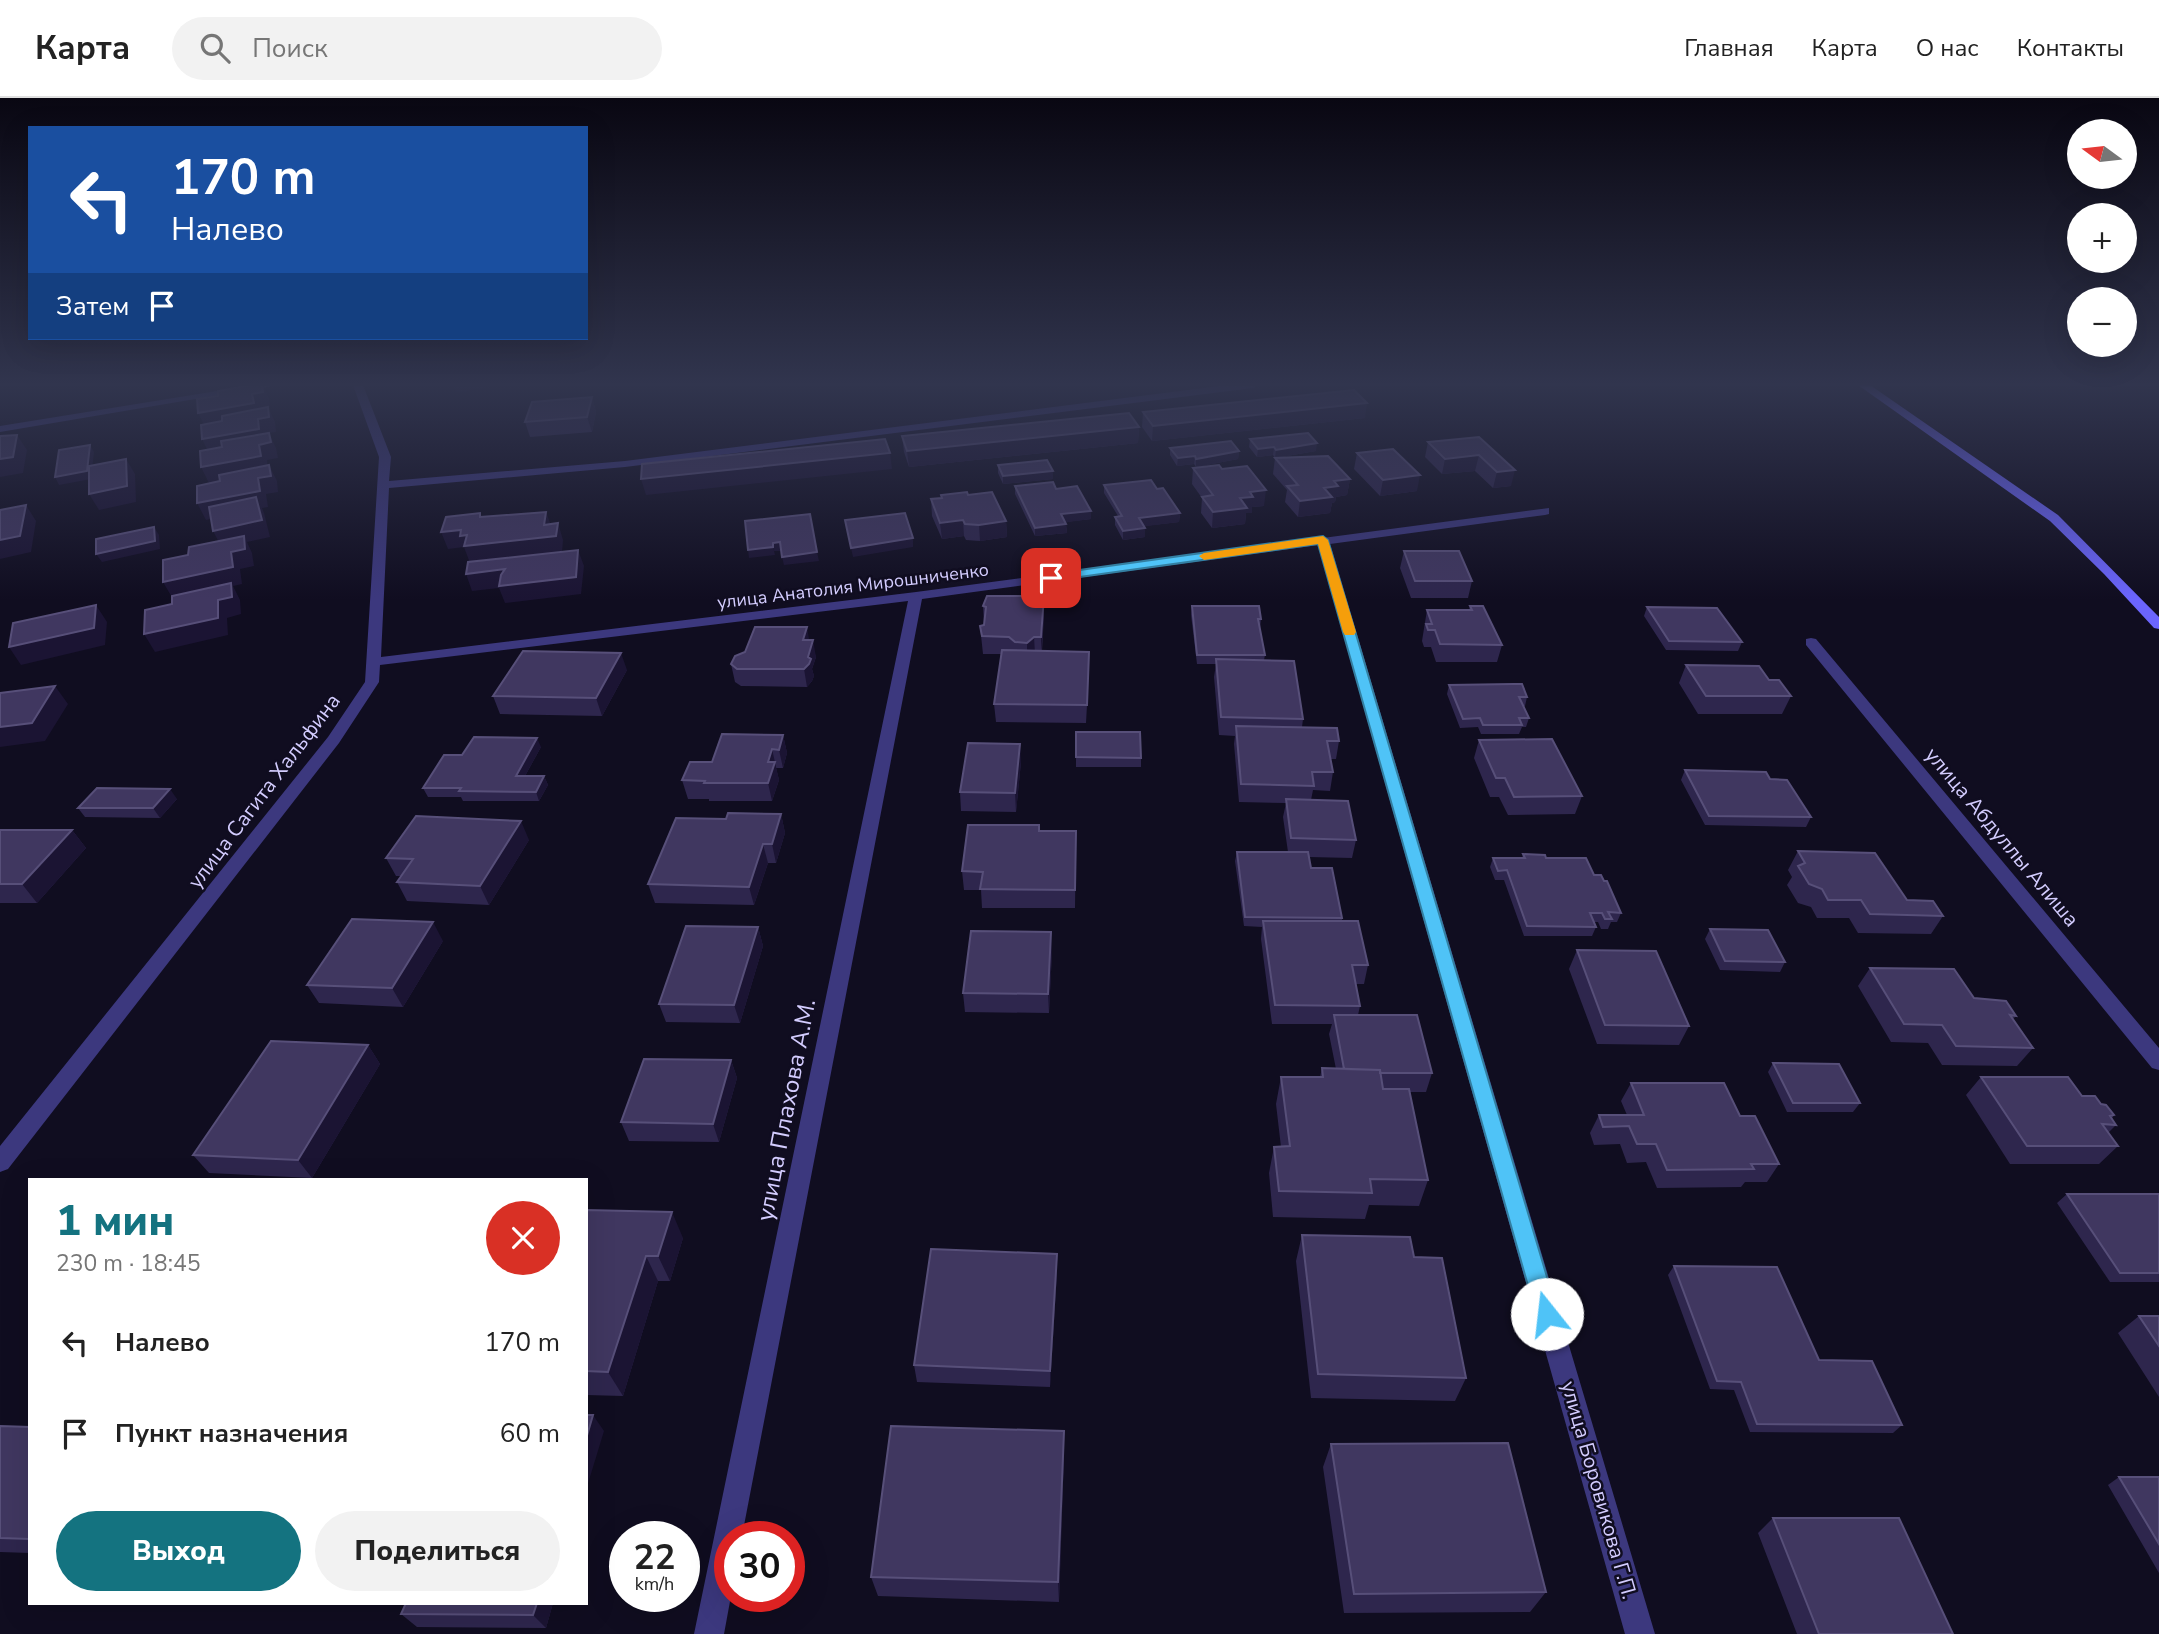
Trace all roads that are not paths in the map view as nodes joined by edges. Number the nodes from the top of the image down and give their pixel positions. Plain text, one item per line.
1 (385, 457) edge
2 (683, 457) edge
3 (1966, 457) edge
4 (383, 485) junction
5 (1545, 512) dead end
6 (1323, 540) junction
7 (915, 596) junction
8 (2159, 625) edge
9 (1811, 642) dead end
10 (373, 662) junction
11 (2159, 1062) edge
12 (0, 1162) edge
13 (709, 1634) edge
14 (1640, 1634) edge

1 - 4 street, улица Сагита Хальфина
2 - 4 street
3 - 8 street
4 - 10 street, улица Сагита Хальфина
5 - 6 street, улица Анатолия Мирошниченко
6 - 7 street, улица Анатолия Мирошниченко
6 - 14 street, улица Боровикова Г.П.
7 - 10 street, улица Анатолия Мирошниченко
7 - 13 street, улица Плахова А.М.
9 - 11 street, улица Абдуллы Алиша
10 - 12 street, улица Сагита Хальфина

